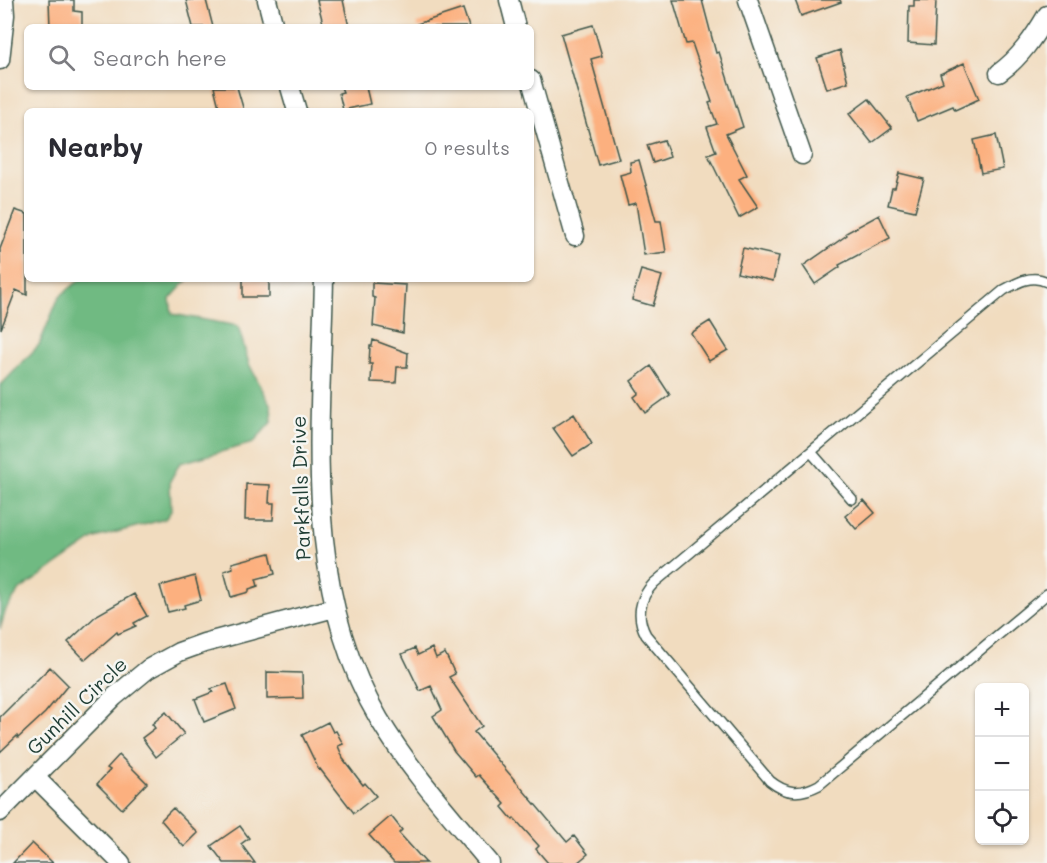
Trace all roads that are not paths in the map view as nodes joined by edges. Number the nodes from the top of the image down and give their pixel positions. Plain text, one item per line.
1 (4, 0) edge
2 (267, 0) edge
3 (509, 0) edge
4 (748, 0) edge
5 (1047, 15) edge
6 (273, 24) edge
7 (515, 24) edge
8 (0, 60) edge
9 (999, 73) dead end
10 (291, 90) edge
11 (534, 90) edge
12 (296, 108) edge
13 (802, 155) dead end
14 (575, 236) dead end
15 (324, 282) edge
16 (1047, 282) edge
17 (811, 452) junction
18 (852, 499) dead end
19 (1047, 594) edge
20 (334, 608) junction
21 (35, 777) junction
22 (0, 812) edge
23 (121, 863) edge
24 (490, 863) edge

1 - 8 street
2 - 6 street
3 - 7 street
4 - 13 street
5 - 9 street
10 - 12 street
11 - 14 street
15 - 20 street, Parkfalls Drive
16 - 17 lane
17 - 18 lane
17 - 19 lane
20 - 21 street, Gunhill Circle
20 - 24 street, Parkfalls Drive
21 - 22 street, Gunhill Circle
21 - 23 street

